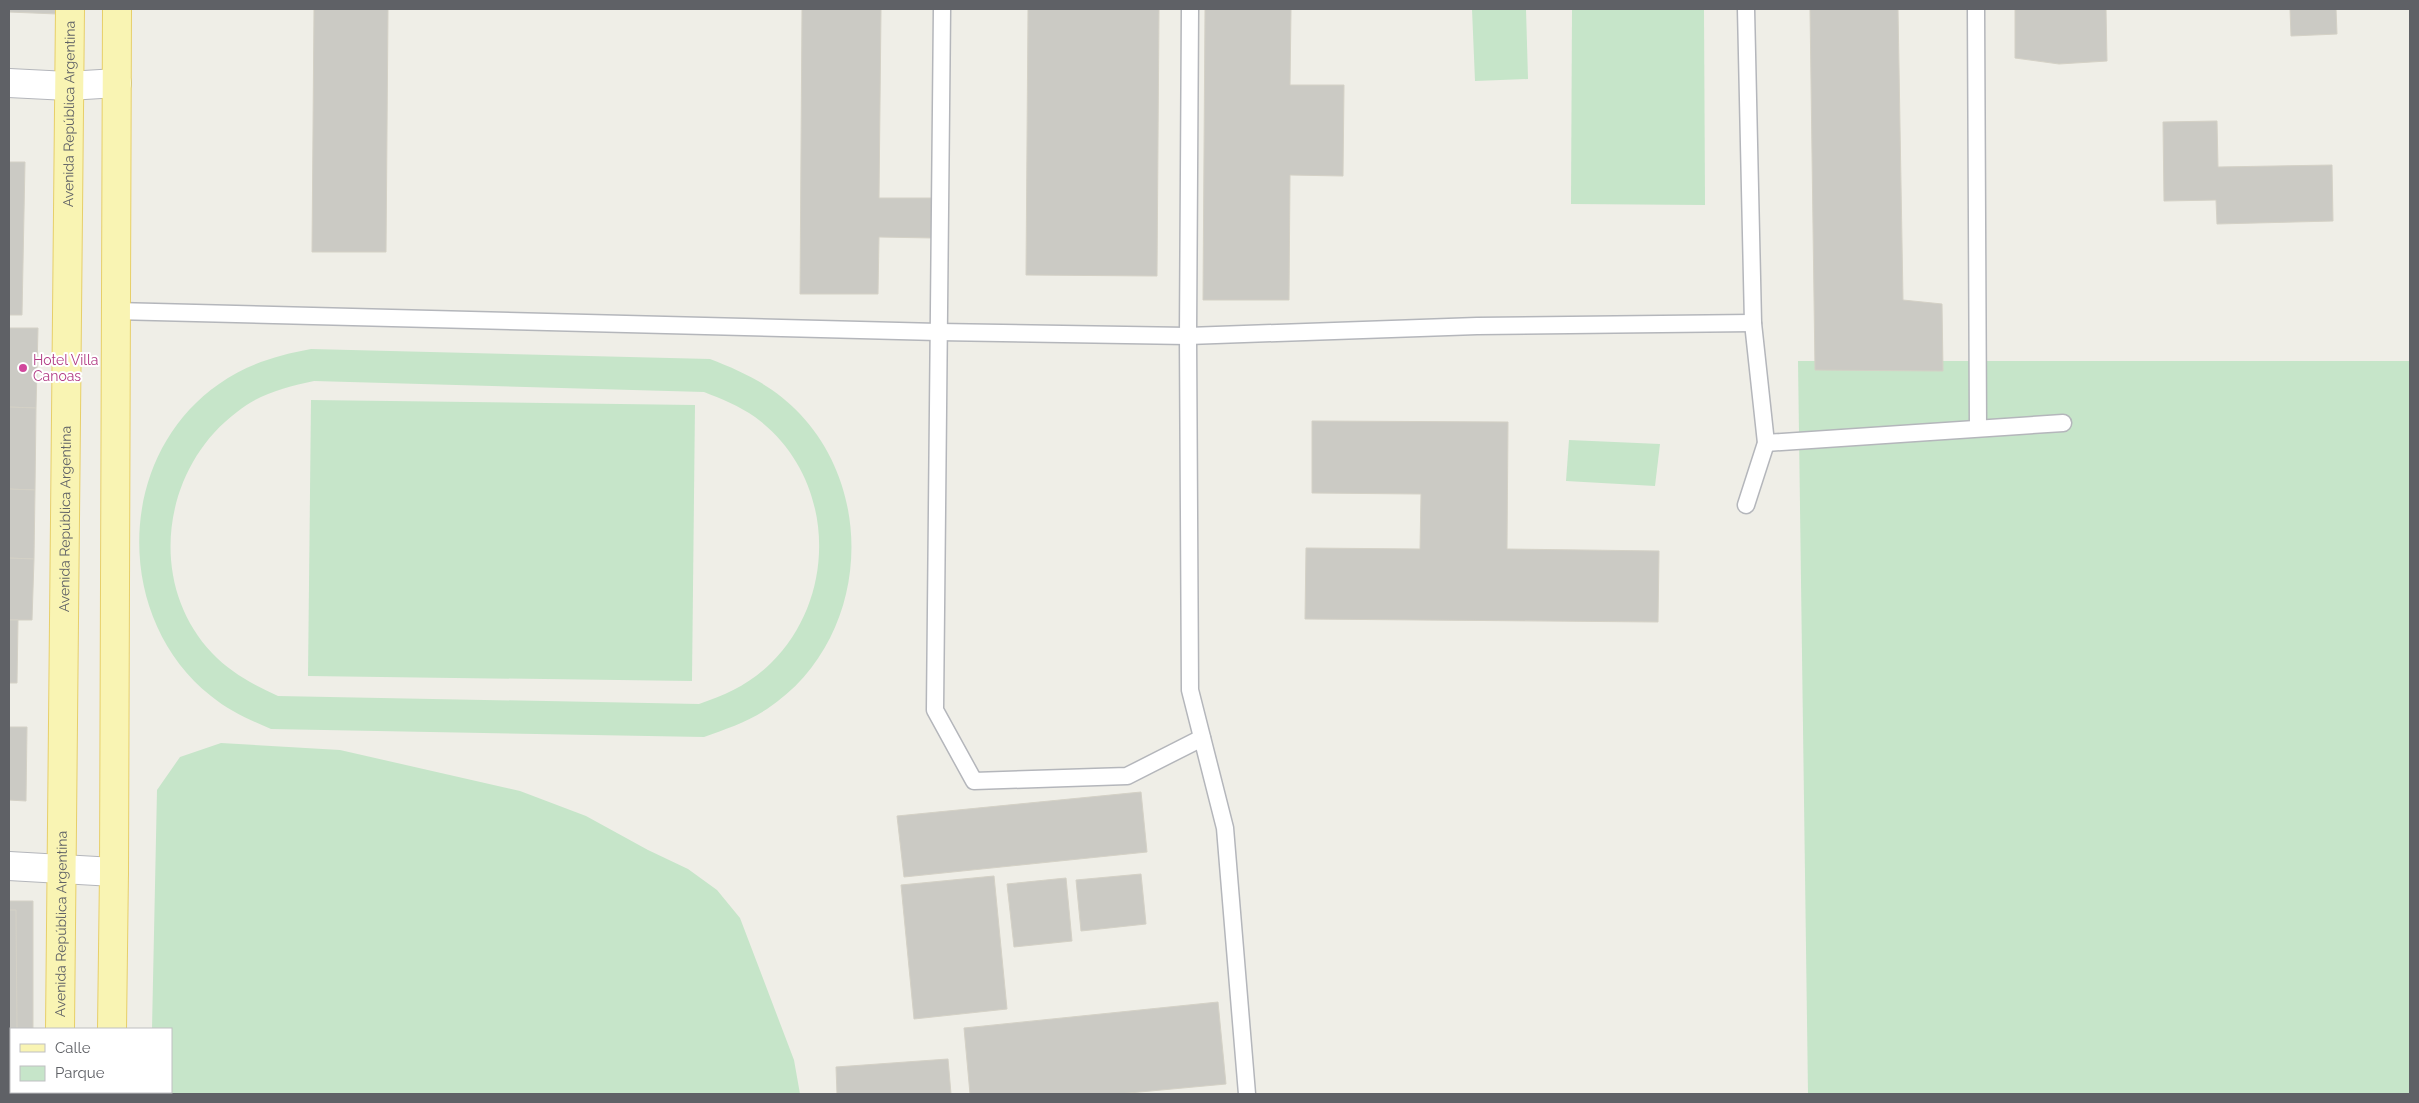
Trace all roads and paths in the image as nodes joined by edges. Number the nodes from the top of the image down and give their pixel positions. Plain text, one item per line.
1 (70, 9) edge
2 (116, 9) edge
3 (942, 9) edge
4 (1190, 9) edge
5 (1746, 9) edge
6 (1976, 9) edge
7 (9, 83) edge
8 (117, 83) junction
9 (68, 86) junction
10 (114, 311) junction
11 (1753, 323) junction
12 (938, 332) junction
13 (1188, 336) junction
14 (2064, 424) dead end
15 (1978, 428) junction
16 (1766, 443) junction
17 (1746, 505) dead end
18 (1202, 738) junction
19 (9, 866) edge
20 (62, 869) junction
21 (114, 872) junction
22 (60, 1028) edge
23 (112, 1028) edge
24 (1247, 1094) edge

1 - 9 main road, Avenida República Argentina
2 - 8 main road
3 - 12 lane
4 - 13 lane
5 - 11 lane
6 - 15 lane
7 - 9 street
8 - 9 street
8 - 10 main road
9 - 20 main road, Avenida República Argentina
10 - 12 lane
10 - 21 main road
11 - 13 lane
11 - 16 lane
12 - 13 lane
12 - 18 lane
13 - 18 lane
14 - 15 lane
15 - 16 lane
16 - 17 lane
18 - 24 lane
19 - 20 street
20 - 21 street
20 - 22 main road, Avenida República Argentina
21 - 23 main road

